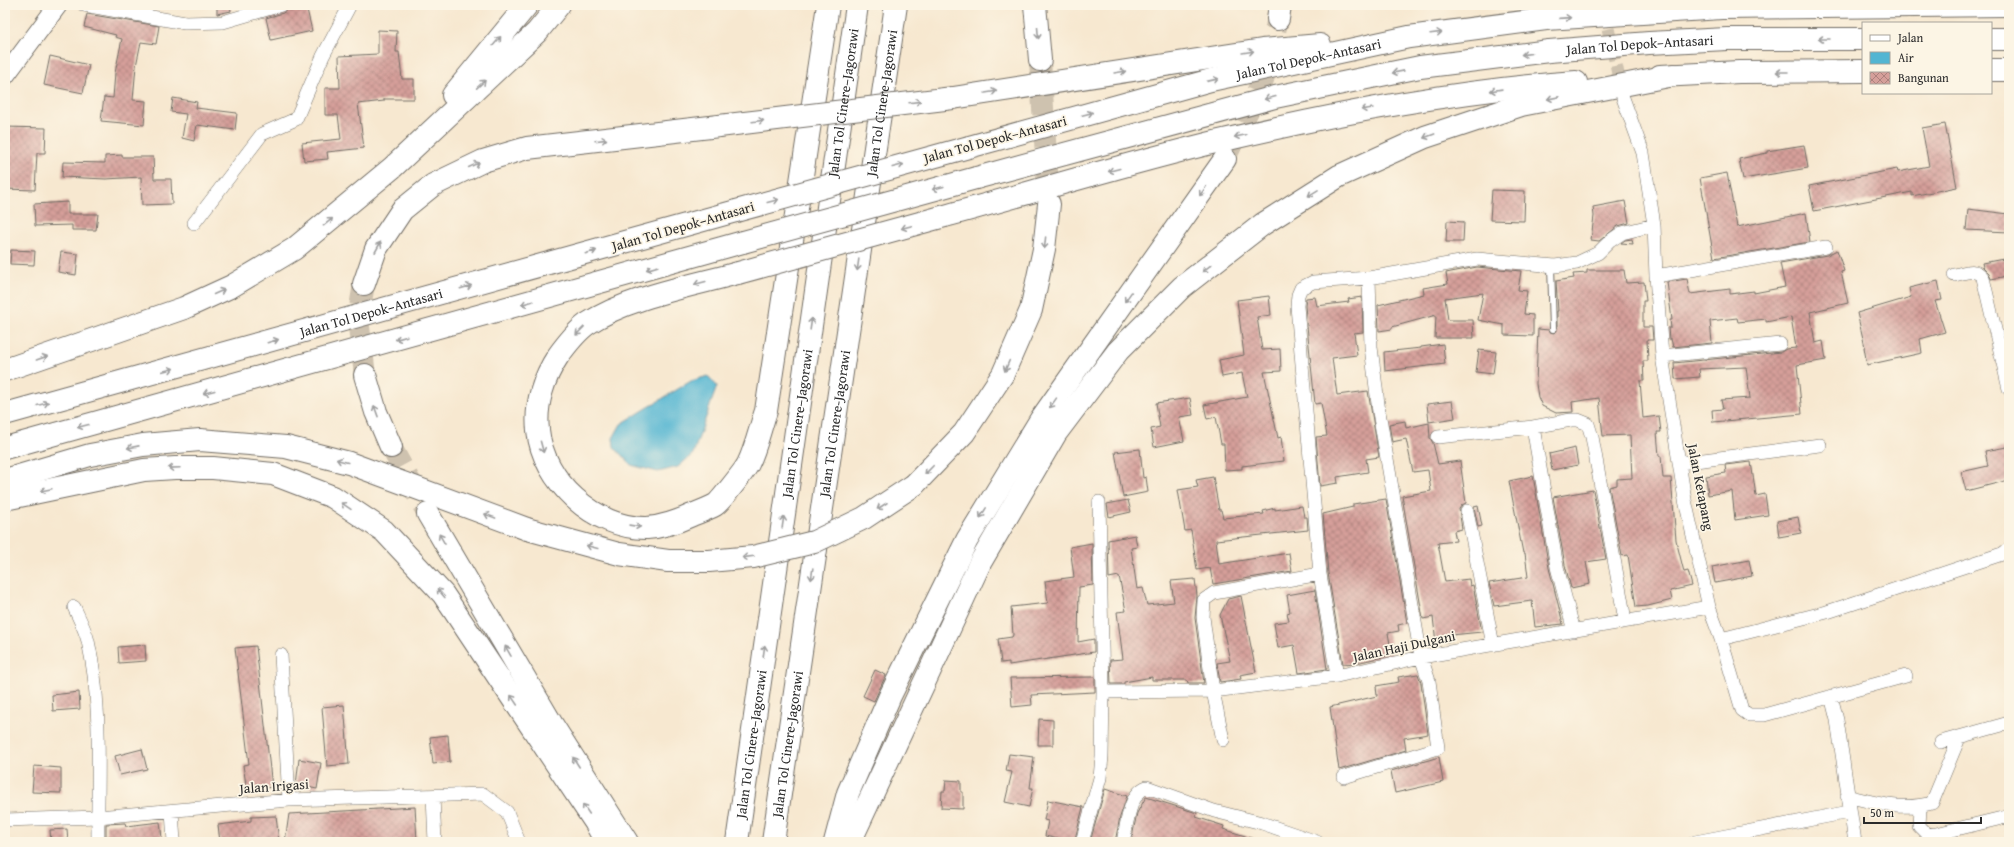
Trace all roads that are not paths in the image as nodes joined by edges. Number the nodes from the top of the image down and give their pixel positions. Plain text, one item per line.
1 (58, 5) edge
2 (84, 5) edge
3 (281, 5) edge
4 (350, 5) edge
5 (527, 5) edge
6 (559, 5) edge
7 (828, 5) edge
8 (857, 5) edge
9 (896, 5) edge
10 (1035, 5) edge
11 (2009, 5) edge
12 (1409, 37) junction
13 (1862, 39) edge
14 (1992, 39) edge
15 (2009, 39) edge
16 (1040, 60) tunnel mouth
17 (1992, 70) edge
18 (2009, 70) edge
19 (1862, 71) edge
20 (1674, 75) junction
21 (5, 76) edge
22 (1623, 98) tunnel mouth
23 (1225, 159) tunnel mouth
24 (392, 168) junction
25 (1049, 204) tunnel mouth
26 (194, 223) dead end
27 (1654, 225) junction
28 (1826, 247) dead end
29 (1551, 266) junction
30 (1954, 275) dead end
31 (1656, 276) junction
32 (1369, 278) junction
33 (364, 284) tunnel mouth
34 (1552, 329) dead end
35 (1780, 344) dead end
36 (1662, 356) junction
37 (5, 370) edge
38 (365, 375) tunnel mouth
39 (2009, 389) edge
40 (5, 414) edge
41 (1533, 426) junction
42 (1438, 438) dead end
43 (1820, 445) dead end
44 (391, 447) tunnel mouth
45 (5, 448) edge
46 (1680, 463) junction
47 (5, 480) edge
48 (5, 499) edge
49 (1099, 502) dead end
50 (1467, 512) dead end
51 (428, 514) tunnel mouth
52 (2009, 549) edge
53 (1320, 574) junction
54 (74, 607) dead end
55 (1709, 607) junction
56 (1625, 620) junction
57 (1574, 631) junction
58 (1721, 639) junction
59 (1493, 645) junction
60 (281, 655) dead end
61 (1422, 657) junction
62 (1337, 676) junction
63 (1906, 676) dead end
64 (1213, 691) junction
65 (1103, 692) junction
66 (1831, 696) junction
67 (2009, 724) edge
68 (1958, 738) junction
69 (1223, 740) dead end
70 (1941, 742) dead end
71 (1344, 777) dead end
72 (433, 796) junction
73 (1847, 796) junction
74 (289, 800) junction
75 (1920, 807) junction
76 (172, 811) junction
77 (1849, 812) junction
78 (98, 817) junction
79 (2009, 819) edge
80 (5, 820) edge
81 (1294, 838) edge
82 (98, 842) edge
83 (174, 842) edge
84 (435, 842) edge
85 (519, 842) edge
86 (606, 842) edge
87 (627, 842) edge
88 (737, 842) edge
89 (773, 842) edge
90 (835, 842) edge
91 (850, 842) edge
92 (1082, 842) edge
93 (1123, 842) edge
94 (1317, 842) edge
95 (1695, 842) edge
96 (1855, 842) edge

1 - 21 street
2 - 3 street
4 - 26 street
24 -> 5 highway
24 -> 6 highway
20 -> 7 highway, bridge
88 -> 8 highway, Jalan Tol Cinere–Jagorawi
9 -> 89 highway, Jalan Tol Cinere-Jagorawi
10 -> 16 highway
12 -> 11 highway, Jalan Tol Depok–Antasari
33 -> 12 highway, bridge
40 -> 12 highway, Jalan Tol Depok–Antasari, bridge
13 -> 45 highway, Jalan Tol Depok–Antasari, bridge
14 - 15 highway
17 - 18 highway
19 -> 20 highway
20 -> 91 highway
22 - 27 street, Jalan Ketapang
23 -> 90 highway
37 -> 24 highway
25 -> 47 highway, bridge
27 - 29 street
27 - 31 street, Jalan Ketapang
28 - 31 street
29 - 32 street
29 - 34 lane
30 - 39 street
31 - 36 street, Jalan Ketapang
32 - 53 street
32 - 61 street
35 - 36 street
36 - 46 street, Jalan Ketapang
44 -> 38 highway
41 - 42 street
41 - 56 street
41 - 57 street
43 - 46 street
46 - 55 street, Jalan Ketapang
86 -> 48 highway
49 - 65 street
50 - 59 street
87 -> 51 highway
52 - 58 street
53 - 62 street
53 - 64 street
54 - 78 street
55 - 56 street, Jalan Haji Dulgani
55 - 58 street, Jalan Ketapang
56 - 57 street, Jalan Haji Dulgani
57 - 59 street, Jalan Haji Dulgani
58 - 66 street, Jalan Ketapang
59 - 61 street, Jalan Haji Dulgani
60 - 74 street
61 - 62 street, Jalan Haji Dulgani
61 - 71 street
62 - 64 street, Jalan Haji Dulgani
63 - 66 street, Jalan Ketapang
64 - 65 street, Jalan Haji Dulgani
64 - 69 street
65 - 92 street
66 - 73 street
67 - 68 street
68 - 70 street
68 - 75 street
72 - 74 street, Jalan Irigasi
72 - 84 street
72 - 85 street, Jalan Irigasi
73 - 75 street
73 - 77 street
74 - 76 street, Jalan Irigasi
75 - 79 street
76 - 78 street, Jalan Irigasi
76 - 83 street
77 - 95 street
77 - 96 street
78 - 80 street, Jalan Irigasi
78 - 82 street
81 - 93 street
81 - 94 street

